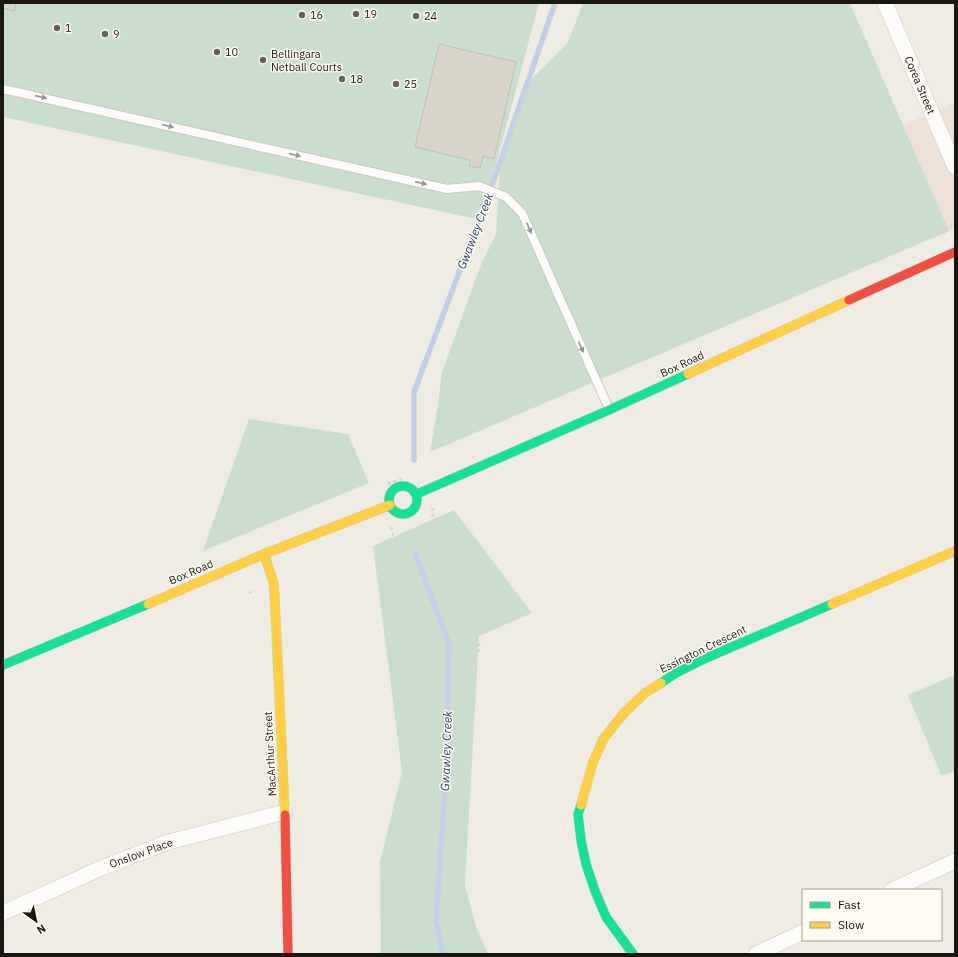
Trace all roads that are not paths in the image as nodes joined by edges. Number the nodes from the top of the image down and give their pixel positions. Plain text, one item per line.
1 (885, 3) edge
2 (3, 89) edge
3 (955, 167) edge
4 (955, 252) edge
5 (609, 410) junction
6 (417, 494) junction
7 (388, 506) junction
8 (955, 551) edge
9 (264, 554) junction
10 (3, 665) edge
11 (285, 812) junction
12 (955, 860) edge
13 (894, 889) edge
14 (3, 913) edge
15 (802, 932) edge
16 (288, 954) edge
17 (633, 954) edge
18 (756, 954) edge

1 - 3 street, Corea Street
2 -> 5 lane
4 - 5 street, Box Road
5 - 6 street, Box Road
6 - 7 street
6 - 7 street
7 - 9 street, Box Road
8 - 17 street, Essington Crescent
9 - 10 street, Box Road
9 - 11 street, MacArthur Street
11 - 14 street, Onslow Place
11 - 16 street, MacArthur Street
12 - 13 street
15 - 18 street

